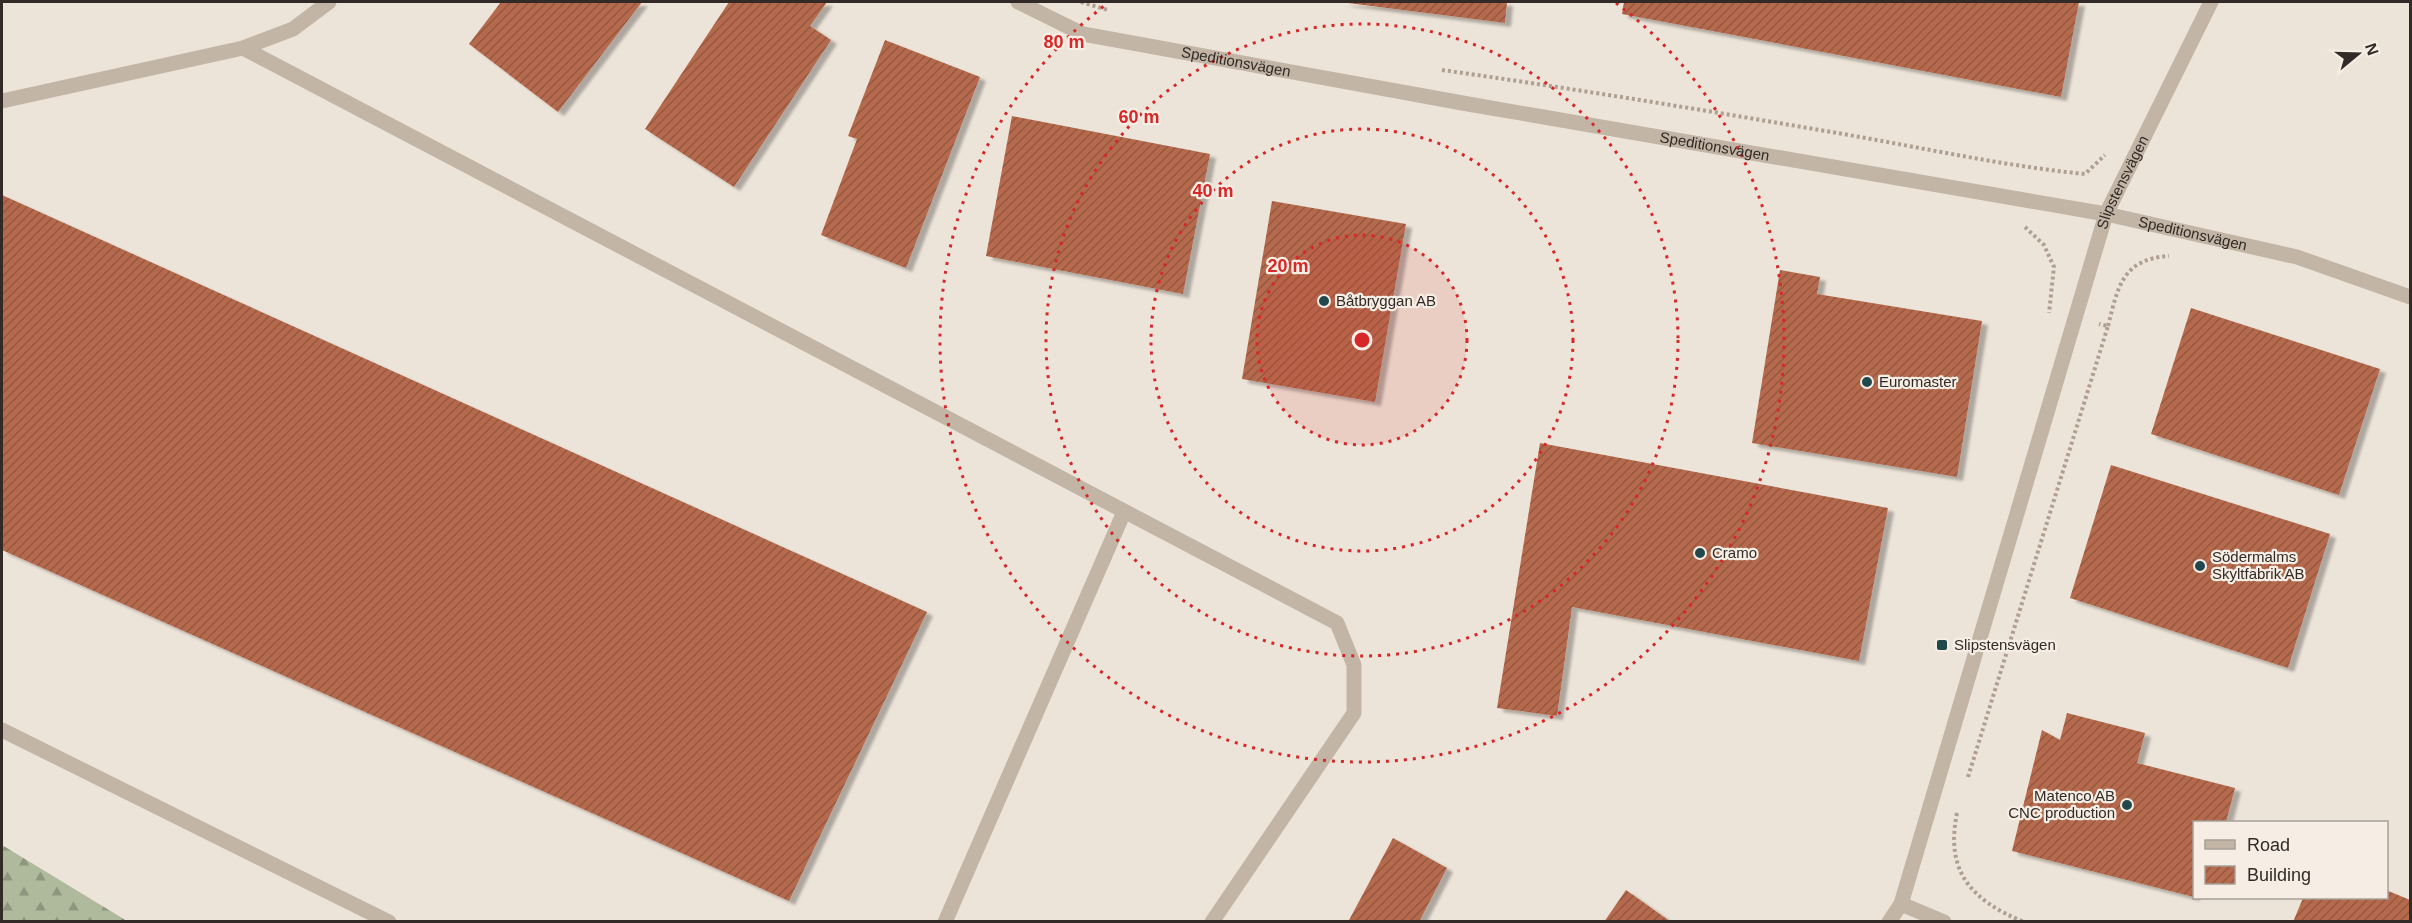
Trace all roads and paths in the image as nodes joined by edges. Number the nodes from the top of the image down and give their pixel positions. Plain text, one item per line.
1 (329, 2) edge
2 (1018, 2) edge
3 (1080, 2) edge
4 (2211, 2) edge
5 (1113, 11) dead end
6 (243, 48) junction
7 (1431, 69) dead end
8 (2, 101) edge
9 (2110, 150) dead end
10 (2106, 214) junction
11 (2179, 256) dead end
12 (2410, 297) edge
13 (2108, 326) dead end
14 (1124, 512) junction
15 (2, 730) edge
16 (1900, 904) junction
17 (389, 921) edge
18 (945, 921) edge
19 (1212, 921) edge
20 (1889, 921) edge
21 (1944, 921) edge

1 - 6 street
2 - 10 street, Speditionsvägen
3 - 5 path
4 - 10 street, Slipstensvägen
6 - 8 street
6 - 14 street
7 - 9 path
10 - 12 street, Speditionsvägen
10 - 16 street, Slipstensvägen
11 - 13 path
14 - 18 street
14 - 19 street
15 - 17 street
16 - 20 street, Slipstensvägen
16 - 21 street

